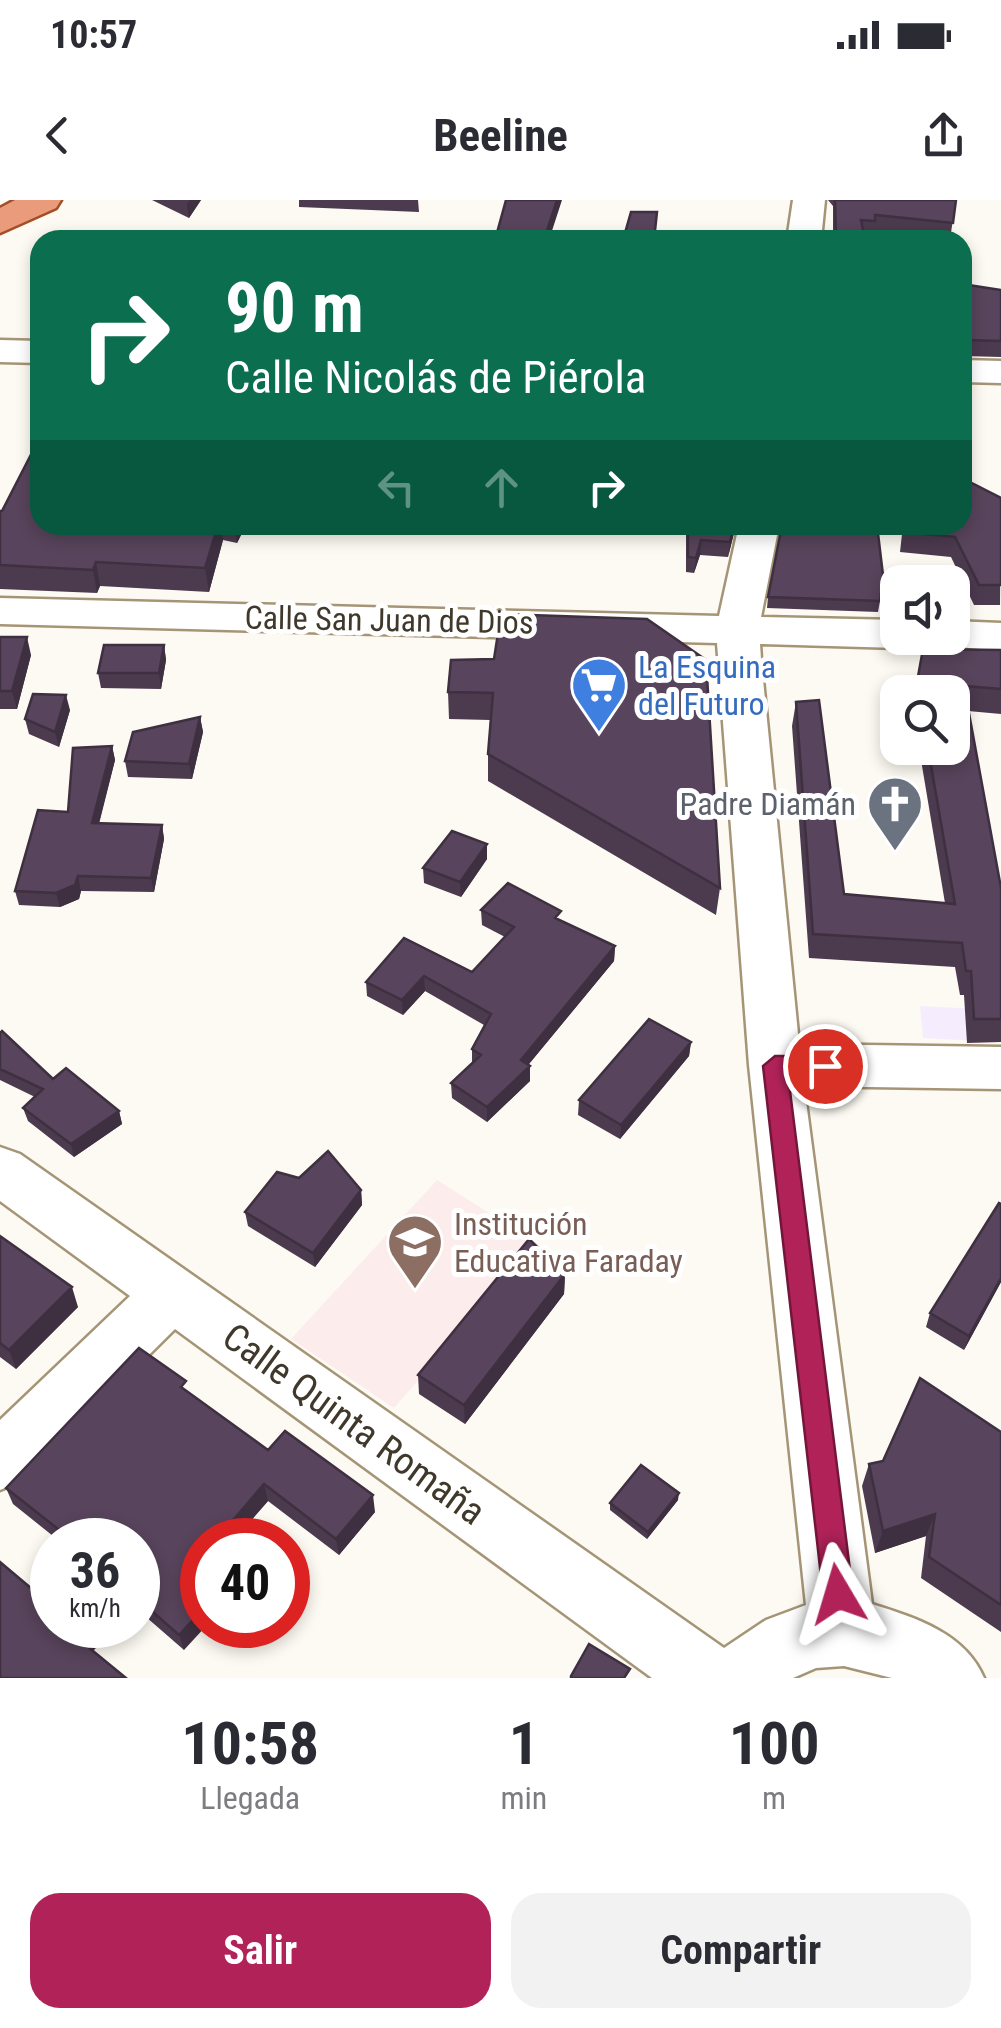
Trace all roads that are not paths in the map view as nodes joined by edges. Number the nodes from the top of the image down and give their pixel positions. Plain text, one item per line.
1 (14, 200) edge
2 (43, 200) edge
3 (809, 200) edge
4 (0, 208) edge
5 (0, 222) edge
6 (805, 230) edge
7 (0, 350) edge
8 (30, 352) edge
9 (972, 371) edge
10 (1001, 372) edge
11 (757, 535) edge
12 (0, 610) edge
13 (738, 628) junction
14 (880, 633) edge
15 (970, 636) edge
16 (1001, 637) edge
17 (775, 1066) junction
18 (1001, 1068) edge
19 (0, 1170) edge
20 (172, 1294) junction
21 (0, 1462) edge
22 (842, 1631) junction
23 (708, 1678) edge
24 (740, 1678) edge
25 (950, 1678) edge

1 - 4 main road
2 - 5 main road
3 - 6 street
7 - 8 street
9 - 10 street
11 - 13 street
12 - 13 street, Calle San Juan de Dios
13 - 14 street, Calle San Juan de Dios
13 - 17 street
15 - 16 street
17 - 18 street
17 - 22 street
19 - 20 street, Calle Quinta Romaña
20 - 21 street
20 - 23 street, Calle Quinta Romaña
22 - 24 street
22 - 25 street

